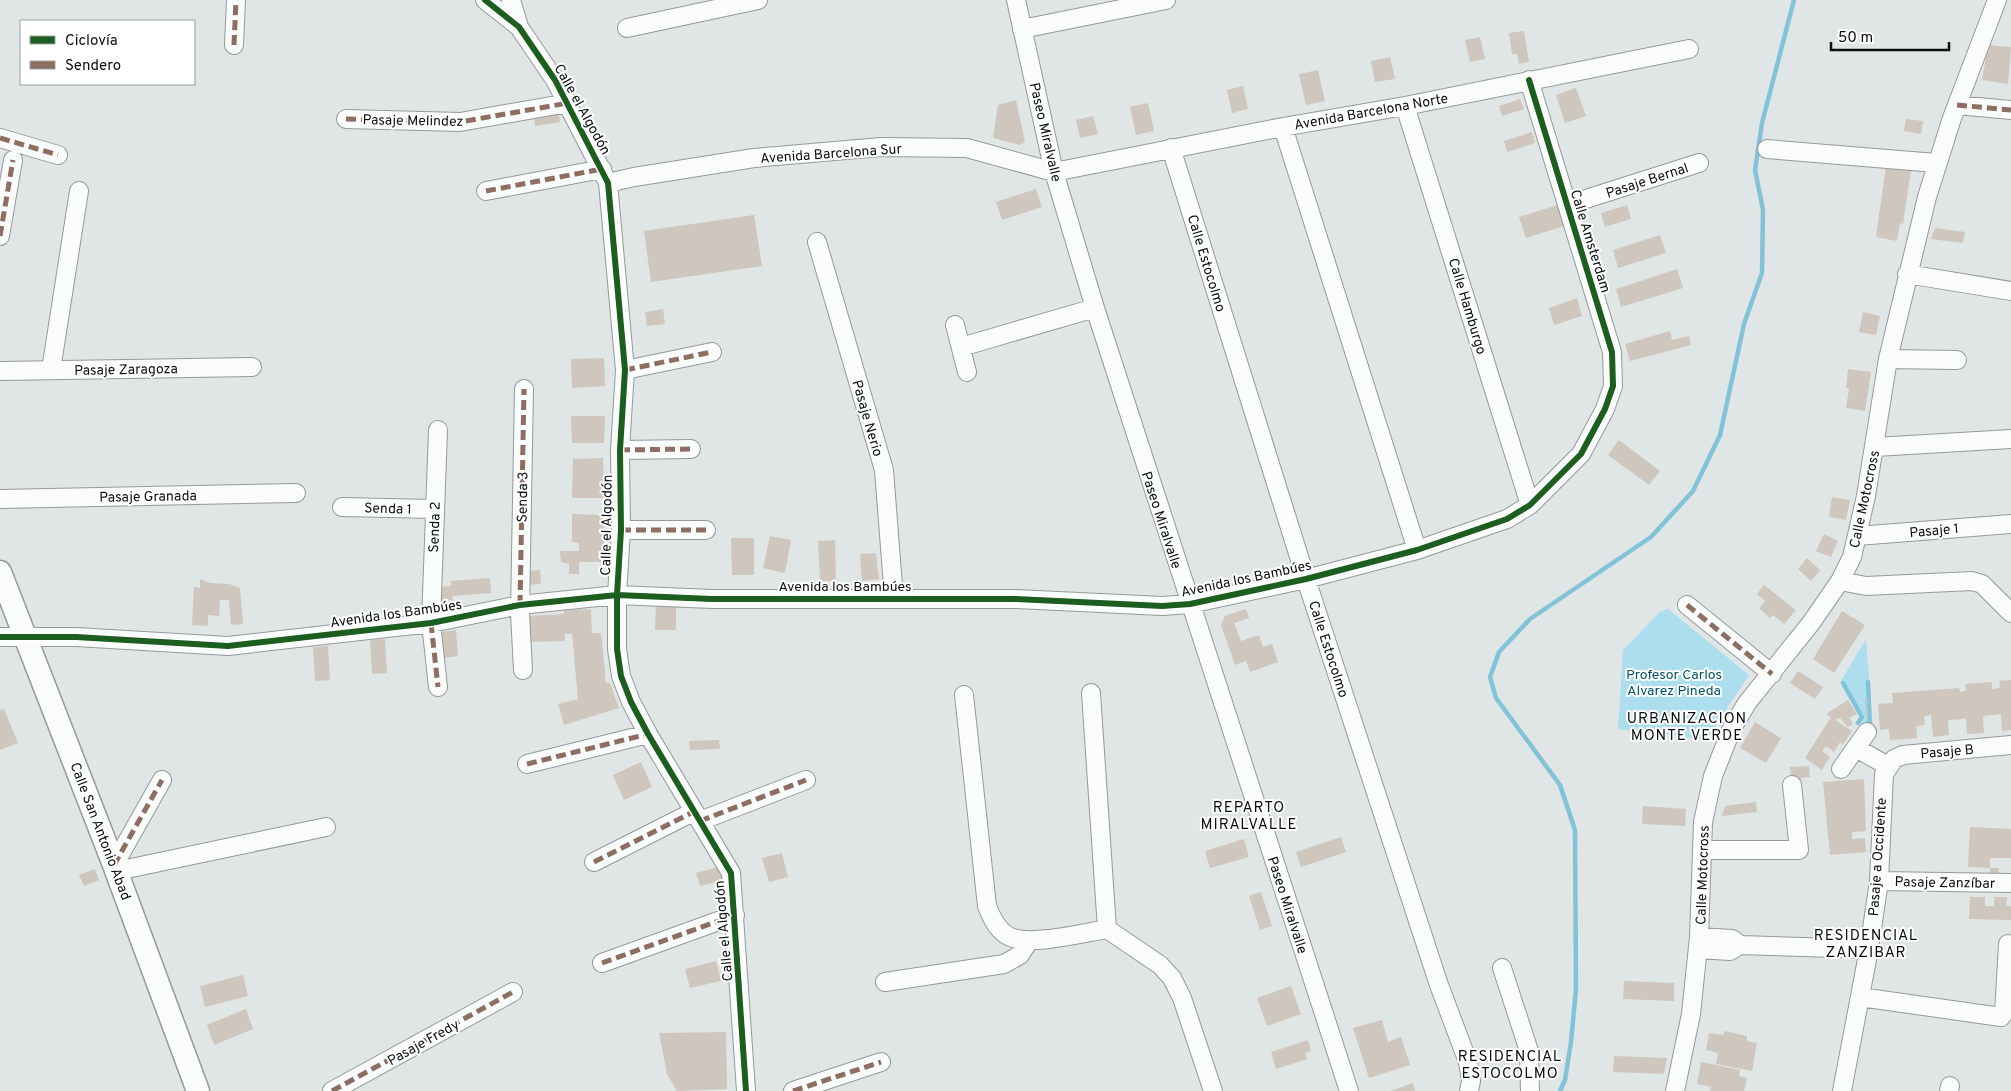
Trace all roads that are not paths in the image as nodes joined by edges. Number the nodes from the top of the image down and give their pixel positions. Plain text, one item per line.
1 (236, 0) edge
2 (485, 0) edge
3 (512, 0) edge
4 (758, 0) edge
5 (1016, 0) edge
6 (1166, 0) edge
7 (1997, 0) edge
8 (518, 27) junction
9 (627, 28) dead end
10 (1022, 29) junction
11 (234, 45) dead end
12 (1689, 49) dead end
13 (1529, 80) junction
14 (568, 103) junction
15 (1957, 105) junction
16 (1405, 106) junction
17 (2011, 110) edge
18 (346, 119) dead end
19 (1283, 127) junction
20 (0, 138) edge
21 (1171, 148) junction
22 (1767, 149) dead end
23 (58, 155) dead end
24 (13, 160) dead end
25 (1699, 163) dead end
26 (1936, 163) junction
27 (1054, 172) junction
28 (605, 176) junction
29 (79, 191) dead end
30 (486, 192) dead end
31 (1567, 206) junction
32 (0, 236) edge
33 (817, 242) dead end
34 (1907, 274) junction
35 (2011, 291) edge
36 (1095, 308) junction
37 (955, 324) dead end
38 (961, 347) junction
39 (712, 352) dead end
40 (1888, 359) junction
41 (1957, 360) dead end
42 (252, 367) dead end
43 (50, 370) junction
44 (625, 370) junction
45 (0, 371) edge
46 (967, 372) dead end
47 (524, 389) dead end
48 (1605, 409) joint
49 (438, 430) dead end
50 (2011, 438) edge
51 (1875, 447) junction
52 (691, 449) dead end
53 (620, 450) junction
54 (296, 493) dead end
55 (0, 499) edge
56 (1530, 505) junction
57 (342, 507) dead end
58 (434, 510) junction
59 (2011, 524) edge
60 (621, 530) junction
61 (706, 530) dead end
62 (1857, 536) junction
63 (1417, 550) junction
64 (0, 572) edge
65 (1306, 580) junction
66 (1840, 580) junction
67 (617, 595) junction
68 (894, 599) junction
69 (1190, 604) junction
70 (520, 605) junction
71 (1687, 605) dead end
72 (2011, 613) edge
73 (431, 623) junction
74 (26, 636) junction
75 (0, 637) edge
76 (523, 670) dead end
77 (1772, 674) junction
78 (438, 687) dead end
79 (1090, 693) dead end
80 (964, 695) dead end
81 (1867, 725) road end
82 (648, 734) junction
83 (2011, 745) edge
84 (1856, 748) junction
85 (527, 764) dead end
86 (1888, 766) junction
87 (1841, 770) dead end
88 (162, 780) dead end
89 (806, 780) dead end
90 (1792, 785) dead end
91 (696, 816) junction
92 (326, 827) dead end
93 (1703, 850) junction
94 (594, 862) dead end
95 (115, 868) junction
96 (1879, 881) junction
97 (2011, 883) edge
98 (735, 915) junction
99 (1106, 929) junction
100 (1029, 941) junction
101 (1698, 943) junction
102 (2008, 944) dead end
103 (1869, 949) junction
104 (602, 963) dead end
105 (1502, 968) dead end
106 (884, 982) dead end
107 (513, 992) dead end
108 (1860, 998) junction
109 (881, 1062) dead end
110 (198, 1091) edge
111 (332, 1091) edge
112 (746, 1091) edge
113 (793, 1091) edge
114 (1213, 1091) edge
115 (1349, 1091) edge
116 (1469, 1091) edge
117 (1530, 1091) edge
118 (1675, 1091) edge
119 (1842, 1091) edge

1 - 11 street
2 - 8 street, Calle el Algodón
3 - 8 street, Calle el Algodón
4 - 9 street
5 - 10 street, Paseo Miralvalle
6 - 10 street
7 - 15 street, Calle Motocross
8 - 14 street, Calle el Algodón
10 - 27 street, Paseo Miralvalle
12 - 13 street, Avenida Barcelona Norte
13 - 16 street, Avenida Barcelona Norte
13 - 31 street, Calle Amsterdam
14 - 18 street, Pasaje Melindez
14 - 28 street, Calle el Algodón
15 - 17 street
15 - 26 street, Calle Motocross
16 - 19 street, Avenida Barcelona Norte
16 - 56 street, Calle Hamburgo
19 - 21 street, Avenida Barcelona Norte
19 - 63 street
20 - 23 street
21 - 27 street, Avenida Barcelona Norte
21 - 65 street, Calle Estocolmo
22 - 26 street
24 - 32 street
25 - 31 street, Pasaje Bernal
26 - 34 street, Calle Motocross
27 - 28 street, Avenida Barcelona Sur
27 - 36 street, Paseo Miralvalle
28 - 30 street, Avenida Barcelona Sur
28 - 44 street, Calle el Algodón
29 - 43 street
31 - 48 street, Calle Amsterdam
33 - 68 street, Pasaje Nerio
34 - 35 street
34 - 40 street, Calle Motocross
36 - 38 street
36 - 69 street, Paseo Miralvalle
37 - 38 street
38 - 46 street
39 - 44 street
40 - 41 street
40 - 51 street, Calle Motocross
42 - 43 street, Pasaje Zaragoza
43 - 45 street, Pasaje Zaragoza
44 - 53 street, Calle el Algodón
47 - 70 street, Senda 3
48 - 56 street, Avenida los Bambúes
49 - 58 street, Senda 2
50 - 51 street
51 - 62 street, Calle Motocross
52 - 53 street
53 - 60 street, Calle el Algodón
54 - 55 street, Pasaje Granada
56 - 63 street, Avenida los Bambúes
57 - 58 street, Senda 1
58 - 73 street, Senda 2
59 - 62 street, Pasaje 1
60 - 61 street
60 - 67 street, Calle el Algodón
62 - 66 street, Calle Motocross
63 - 65 street, Avenida los Bambúes
64 - 74 main road, Calle San Antonio Abad
65 - 69 street, Avenida los Bambúes
65 - 116 street, Calle Estocolmo
66 - 72 street
66 - 77 street, Calle Motocross
67 - 68 street, Avenida los Bambúes
67 - 70 street, Avenida los Bambúes
67 - 82 street, Calle el Algodón
68 - 69 street, Avenida los Bambúes
69 - 115 street, Paseo Miralvalle
70 - 73 street, Avenida los Bambúes
70 - 76 street, Senda 3
71 - 77 street
73 - 74 street, Avenida los Bambúes
73 - 78 street, Senda 2
74 - 75 street, Avenida los Bambúes
74 - 95 main road, Calle San Antonio Abad
77 - 93 street, Calle Motocross
79 - 99 street
80 - 100 street
81 - 84 street
82 - 85 street
82 - 91 street, Calle el Algodón
83 - 86 street, Pasaje B
84 - 86 street
84 - 87 street
86 - 96 street, Pasaje a Occidente
88 - 95 street
89 - 91 street
90 - 93 street
91 - 94 street
91 - 98 street, Calle el Algodón
92 - 95 street
93 - 101 street, Calle Motocross
95 - 110 main road, Calle San Antonio Abad
96 - 97 street, Pasaje Zanzíbar
96 - 103 street, Pasaje a Occidente
98 - 104 street
98 - 112 street, Calle el Algodón
99 - 100 street
99 - 114 street
100 - 106 street
101 - 103 street
101 - 118 street, Calle Motocross
102 - 108 street
103 - 108 street, Pasaje a Occidente
105 - 117 street
107 - 111 street, Pasaje Fredy
108 - 119 street, Pasaje a Occidente
109 - 113 street

